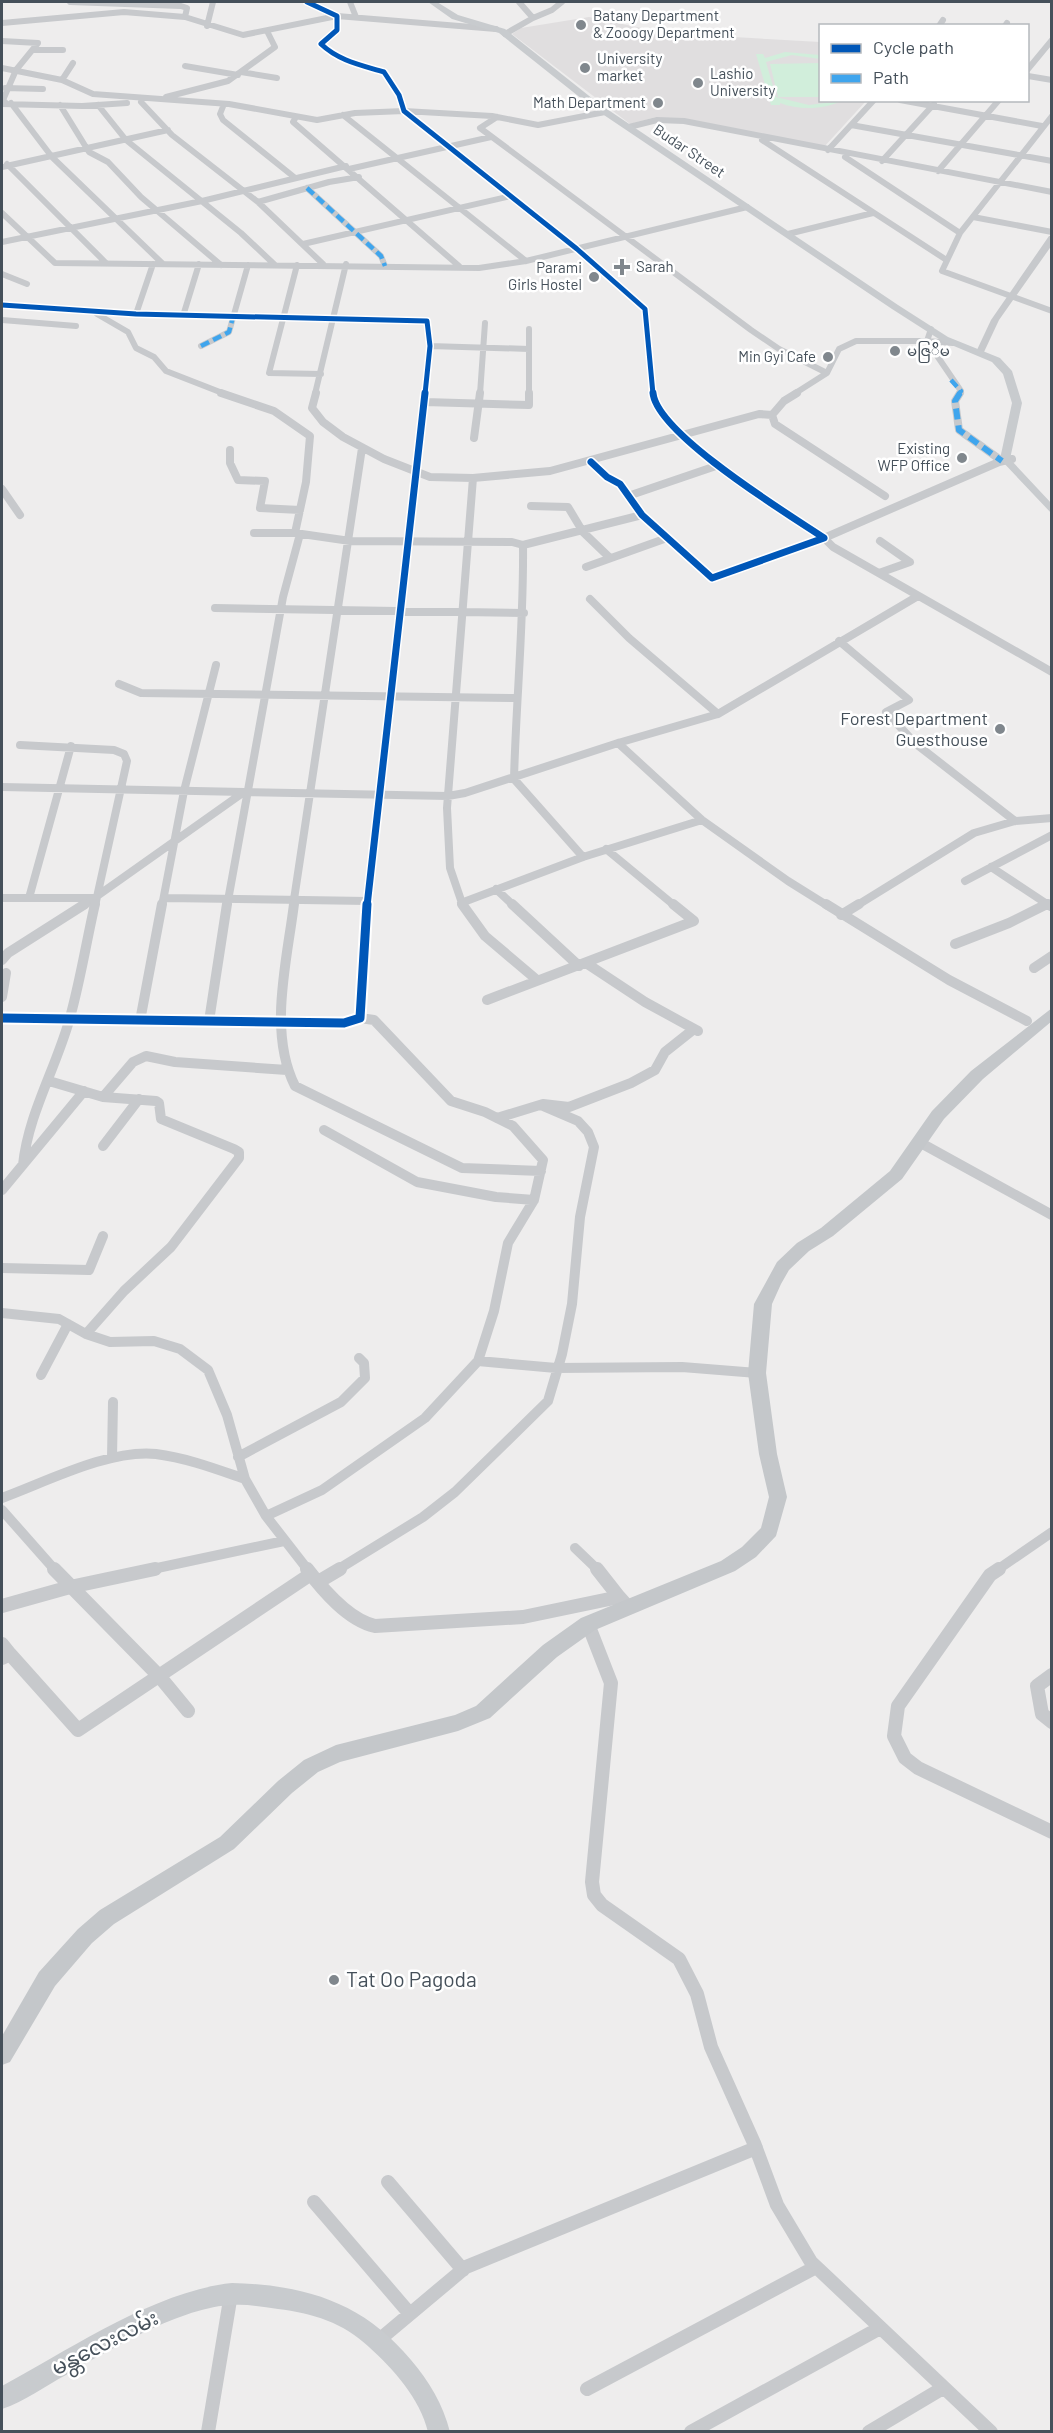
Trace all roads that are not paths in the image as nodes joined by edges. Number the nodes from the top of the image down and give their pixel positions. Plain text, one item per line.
1 (70, 2) edge
2 (213, 2) edge
3 (307, 2) edge
4 (350, 2) edge
5 (432, 2) edge
6 (519, 2) edge
7 (562, 2) edge
8 (78, 3) edge
9 (114, 3) edge
10 (155, 3) edge
11 (78, 16) junction
12 (337, 16) junction
13 (185, 17) junction
14 (356, 17) junction
15 (533, 18) junction
16 (2, 22) edge
17 (207, 26) junction
18 (267, 31) junction
19 (502, 32) junction
20 (1052, 40) edge
21 (2, 41) edge
22 (38, 43) junction
23 (33, 50) junction
24 (73, 63) dead end
25 (185, 66) dead end
26 (2, 68) edge
27 (1029, 68) edge
28 (16, 70) junction
29 (239, 74) junction
30 (1029, 76) edge
31 (277, 78) dead end
32 (62, 80) junction
33 (1052, 80) edge
34 (5, 88) edge
35 (43, 89) dead end
36 (159, 100) junction
37 (141, 102) junction
38 (872, 102) edge
39 (910, 102) edge
40 (935, 102) edge
41 (997, 102) edge
42 (6, 103) edge
43 (224, 104) junction
44 (60, 105) junction
45 (98, 105) junction
46 (931, 106) junction
47 (404, 111) junction
48 (605, 112) junction
49 (985, 115) junction
50 (343, 116) junction
51 (1052, 116) edge
52 (296, 117) junction
53 (497, 117) junction
54 (851, 125) junction
55 (1042, 126) junction
56 (629, 127) junction
57 (168, 130) junction
58 (908, 135) junction
59 (754, 136) junction
60 (491, 137) junction
61 (126, 140) junction
62 (961, 145) junction
63 (87, 147) junction
64 (450, 147) junction
65 (828, 150) junction
66 (840, 153) junction
67 (1020, 156) junction
68 (52, 157) junction
69 (398, 159) junction
70 (882, 161) junction
71 (1052, 161) edge
72 (2, 165) edge
73 (10, 165) junction
74 (348, 168) junction
75 (938, 171) junction
76 (294, 177) junction
77 (360, 177) junction
78 (999, 182) junction
79 (307, 188) junction
80 (243, 190) junction
81 (1052, 192) edge
82 (511, 196) junction
83 (202, 201) junction
84 (258, 202) junction
85 (747, 207) junction
86 (460, 208) junction
87 (159, 210) junction
88 (2, 213) edge
89 (873, 213) junction
90 (974, 217) junction
91 (116, 219) junction
92 (408, 219) junction
93 (72, 228) junction
94 (354, 231) junction
95 (1052, 232) edge
96 (960, 233) junction
97 (788, 234) junction
98 (624, 237) junction
99 (28, 238) junction
100 (1052, 238) edge
101 (2, 242) edge
102 (303, 244) junction
103 (577, 249) junction
104 (945, 258) junction
105 (526, 261) junction
106 (106, 263) junction
107 (153, 264) junction
108 (163, 264) junction
109 (199, 264) junction
110 (323, 264) junction
111 (346, 264) junction
112 (221, 265) junction
113 (248, 265) junction
114 (275, 265) junction
115 (297, 265) junction
116 (385, 266) junction
117 (459, 266) junction
118 (2, 274) edge
119 (27, 284) dead end
120 (1010, 298) junction
121 (2, 305) edge
122 (1052, 311) edge
123 (88, 312) junction
124 (136, 314) junction
125 (183, 316) junction
126 (233, 317) junction
127 (283, 318) junction
128 (334, 318) junction
129 (2, 320) edge
130 (485, 323) dead end
131 (76, 326) dead end
132 (529, 329) dead end
133 (932, 329) junction
134 (927, 341) junction
135 (953, 343) junction
136 (201, 345) dead end
137 (430, 346) junction
138 (483, 347) junction
139 (529, 349) junction
140 (981, 350) junction
141 (827, 373) junction
142 (321, 374) junction
143 (425, 402) junction
144 (479, 403) junction
145 (772, 416) junction
146 (684, 436) junction
147 (474, 438) dead end
148 (362, 448) junction
149 (230, 450) dead end
150 (1007, 460) junction
151 (591, 462) junction
152 (716, 466) junction
153 (418, 472) junction
154 (473, 478) junction
155 (2, 489) edge
156 (628, 496) junction
157 (885, 496) junction
158 (913, 499) junction
159 (1052, 504) edge
160 (531, 506) dead end
161 (300, 510) junction
162 (885, 511) junction
163 (1052, 512) edge
164 (20, 515) dead end
165 (642, 515) junction
166 (583, 532) junction
167 (254, 533) dead end
168 (297, 534) junction
169 (667, 538) junction
170 (824, 538) junction
171 (350, 541) junction
172 (409, 541) junction
173 (471, 541) junction
174 (880, 541) dead end
175 (523, 545) junction
176 (610, 558) junction
177 (586, 567) dead end
178 (879, 573) junction
179 (918, 596) junction
180 (590, 599) dead end
181 (215, 608) dead end
182 (282, 610) junction
183 (336, 610) junction
184 (399, 610) junction
185 (462, 612) junction
186 (524, 613) junction
187 (839, 641) junction
188 (216, 665) dead end
189 (1052, 672) edge
190 (119, 684) dead end
191 (207, 694) junction
192 (264, 696) junction
193 (325, 697) junction
194 (388, 697) junction
195 (454, 698) junction
196 (516, 698) junction
197 (718, 714) junction
198 (618, 743) junction
199 (20, 745) dead end
200 (71, 746) junction
201 (514, 779) junction
202 (2, 786) edge
203 (59, 790) junction
204 (120, 791) junction
205 (184, 791) junction
206 (244, 792) junction
207 (311, 794) junction
208 (380, 795) junction
209 (448, 796) junction
210 (1052, 818) edge
211 (702, 820) junction
212 (1015, 821) junction
213 (1052, 835) edge
214 (176, 839) junction
215 (606, 849) junction
216 (583, 857) junction
217 (991, 867) junction
218 (965, 881) dead end
219 (496, 889) junction
220 (2, 898) edge
221 (29, 898) junction
222 (94, 898) junction
223 (165, 898) junction
224 (227, 899) junction
225 (294, 900) junction
226 (367, 901) junction
227 (461, 903) junction
228 (1050, 905) edge
229 (841, 915) junction
230 (955, 944) dead end
231 (1052, 956) edge
232 (2, 960) edge
233 (582, 964) junction
234 (1035, 968) dead end
235 (6, 973) dead end
236 (537, 980) junction
237 (2, 997) edge
238 (487, 1000) dead end
239 (1052, 1000) edge
240 (1052, 1013) edge
241 (2, 1018) edge
242 (360, 1018) junction
243 (69, 1020) junction
244 (209, 1021) junction
245 (1027, 1021) junction
246 (140, 1022) junction
247 (282, 1022) junction
248 (286, 1070) junction
249 (50, 1081) junction
250 (84, 1091) junction
251 (104, 1097) junction
252 (139, 1099) junction
253 (543, 1106) junction
254 (497, 1118) junction
255 (324, 1130) dead end
256 (919, 1142) junction
257 (103, 1146) dead end
258 (23, 1165) junction
259 (541, 1171) junction
260 (2, 1190) edge
261 (534, 1200) junction
262 (1052, 1215) edge
263 (827, 1232) junction
264 (103, 1236) dead end
265 (2, 1268) edge
266 (2, 1312) edge
267 (68, 1324) junction
268 (86, 1334) junction
269 (359, 1358) dead end
270 (478, 1362) junction
271 (556, 1368) junction
272 (757, 1373) junction
273 (41, 1375) dead end
274 (112, 1402) dead end
275 (238, 1457) junction
276 (112, 1458) junction
277 (244, 1479) junction
278 (2, 1498) edge
279 (2, 1510) edge
280 (266, 1516) junction
281 (1052, 1532) edge
282 (284, 1541) junction
283 (574, 1548) dead end
284 (315, 1578) junction
285 (70, 1587) junction
286 (623, 1602) junction
287 (2, 1606) edge
288 (588, 1624) junction
289 (4, 1652) edge
290 (1052, 1675) edge
291 (160, 1677) junction
292 (188, 1711) dead end
293 (1052, 1722) edge
294 (1052, 1832) edge
295 (2, 2055) edge
296 (756, 2148) junction
297 (388, 2182) dead end
298 (314, 2202) dead end
299 (816, 2267) junction
300 (464, 2270) junction
301 (231, 2294) junction
302 (410, 2314) junction
303 (880, 2328) junction
304 (379, 2340) junction
305 (943, 2388) junction
306 (587, 2389) dead end
307 (2, 2398) edge
308 (208, 2432) edge
309 (439, 2432) edge
310 (691, 2432) edge
311 (868, 2432) edge
312 (991, 2432) edge

1 - 8 street
2 - 17 street
3 - 12 street
4 - 14 street
5 - 19 main road, Budar Street
6 - 15 street
7 - 15 street
8 - 9 street
8 - 11 street
9 - 10 street
10 - 13 street
11 - 13 street
11 - 16 street
12 - 14 street
12 - 18 street
12 - 47 street
13 - 17 street
14 - 19 street
15 - 19 street
17 - 18 street
18 - 29 street
19 - 48 main road, Budar Street
20 - 27 street
21 - 22 street
22 - 23 street
22 - 23 street
23 - 28 street
24 - 32 street
25 - 29 street
26 - 28 street
28 - 32 street
28 - 34 street
29 - 31 street
29 - 36 street
30 - 33 street
32 - 36 street
34 - 35 street
34 - 42 street
36 - 37 street
36 - 43 street
37 - 45 street
37 - 57 street
38 - 54 street
39 - 46 street
40 - 46 street
41 - 49 street
42 - 44 street
42 - 68 street
43 - 52 street
43 - 76 street
44 - 45 street
44 - 63 street
45 - 61 street
46 - 49 street
46 - 58 street
47 - 50 street
47 - 53 street
47 - 64 street
48 - 53 street
48 - 56 main road, Budar Street
49 - 55 street
49 - 62 street
50 - 52 street
50 - 69 street
51 - 55 street
52 - 74 street
53 - 60 street
54 - 58 street
54 - 65 street
55 - 67 street
56 - 59 street
56 - 85 main road, Budar Street
57 - 61 street
57 - 80 street
58 - 62 street
58 - 70 street
59 - 65 street
59 - 89 street
60 - 64 street
60 - 98 street
61 - 63 street
61 - 83 street
62 - 67 street
62 - 75 street
63 - 68 street
63 - 87 street
64 - 69 street
64 - 82 street
65 - 66 street
66 - 70 street
66 - 96 street
67 - 71 street
67 - 78 street
68 - 73 street
68 - 91 street
69 - 74 street
69 - 86 street
70 - 75 street
72 - 73 street
73 - 93 street
74 - 76 street
74 - 77 street
75 - 78 street
76 - 80 street
77 - 79 street
77 - 92 street
78 - 81 street
78 - 90 street
79 - 84 street
79 - 94 street
80 - 83 street
80 - 84 street
82 - 86 street
82 - 103 street
83 - 87 street
83 - 114 street
84 - 102 street
85 - 97 main road, Budar Street
85 - 98 street
86 - 92 street
86 - 105 street
87 - 91 street
87 - 112 street
88 - 99 street
89 - 97 street
89 - 104 street
90 - 95 street
90 - 96 street
91 - 93 street
91 - 108 street
92 - 94 street
92 - 117 street
93 - 99 street
93 - 106 street
94 - 102 street
94 - 116 street
96 - 104 street
97 - 133 main road, Budar Street
98 - 103 street
98 - 141 street
99 - 101 street
99 - 106 street
100 - 120 street
102 - 110 street
103 - 105 street
103 - 146 street
104 - 120 street
105 - 117 street
106 - 107 street
107 - 108 street
107 - 124 street
108 - 109 street
109 - 112 street
109 - 125 street
110 - 111 street
110 - 115 street
111 - 116 street
111 - 128 street
112 - 113 street
113 - 114 street
113 - 126 street
114 - 115 street
115 - 127 street
116 - 117 street
118 - 119 street
120 - 122 street
120 - 140 street
121 - 123 street
123 - 124 street
123 - 161 street
124 - 125 street
125 - 126 street
126 - 127 street
126 - 136 street
127 - 128 street
127 - 142 street
128 - 137 street
128 - 142 street
129 - 131 street
130 - 138 street
132 - 139 street
133 - 134 street
133 - 135 main road
133 - 140 main road
134 - 135 street
134 - 141 street
134 - 150 street
135 - 140 main road
137 - 138 street
137 - 143 street
138 - 139 street
138 - 144 street
139 - 144 street
140 - 150 main road
141 - 145 street
142 - 148 street
143 - 144 street
143 - 153 street
144 - 147 street
145 - 146 street
145 - 157 street
146 - 151 street
146 - 152 street
148 - 153 street
148 - 171 street
149 - 161 street
150 - 158 street
150 - 159 main road
150 - 163 main road
151 - 154 street
151 - 156 street
152 - 156 street
152 - 170 street
153 - 154 street
153 - 172 street
154 - 173 street
155 - 164 street
156 - 165 street
157 - 158 street
157 - 162 street
158 - 162 street
160 - 166 street
161 - 168 street
162 - 170 street
165 - 166 street
165 - 169 street
166 - 175 street
166 - 176 street
167 - 168 street
168 - 171 street
168 - 182 street
169 - 170 street
169 - 176 street
170 - 178 street
171 - 172 street
171 - 183 street
172 - 173 street
172 - 184 street
173 - 175 street
173 - 185 street
174 - 178 street
175 - 186 street
176 - 177 street
178 - 179 street
179 - 187 street
179 - 189 street
180 - 197 street
181 - 182 street
182 - 183 street
182 - 192 street
183 - 184 street
183 - 193 street
184 - 185 street
184 - 194 street
185 - 186 street
185 - 195 street
186 - 196 street
187 - 197 street
187 - 212 street
188 - 191 street
190 - 191 street
191 - 192 street
191 - 205 street
192 - 193 street
192 - 206 street
193 - 194 street
193 - 207 street
194 - 195 street
194 - 208 street
195 - 196 street
195 - 209 street
196 - 201 street
197 - 198 street
198 - 201 street
198 - 211 street
199 - 200 street
200 - 203 street
200 - 204 street
201 - 209 street
201 - 216 street
202 - 203 street
203 - 204 street
203 - 221 street
204 - 205 street
204 - 222 street
205 - 206 street
205 - 214 street
206 - 207 street
206 - 214 street
206 - 224 street
207 - 208 street
207 - 225 street
208 - 209 street
208 - 226 street
209 - 227 street
210 - 212 street
211 - 215 street
211 - 229 street
212 - 229 street
213 - 217 street
214 - 222 street
214 - 223 street
215 - 216 street
215 - 233 street
216 - 219 street
217 - 218 street
217 - 228 street
219 - 227 street
219 - 233 street
220 - 221 street
221 - 222 street
222 - 232 street
222 - 243 street
223 - 224 street
223 - 246 street
224 - 225 street
224 - 244 street
225 - 226 street
225 - 247 street
226 - 242 street
227 - 236 street
228 - 230 street
229 - 245 street
231 - 234 street
233 - 236 street
233 - 253 street
235 - 237 street
236 - 238 street
239 - 245 main road
240 - 256 main road
241 - 243 street
242 - 247 street
242 - 254 street
243 - 246 street
243 - 249 street
244 - 246 street
244 - 247 street
245 - 263 main road
247 - 248 street
248 - 251 street
248 - 259 street
249 - 250 street
249 - 258 street
250 - 251 street
250 - 258 street
251 - 252 street
252 - 257 street
252 - 268 street
253 - 254 street
253 - 271 street
254 - 259 street
255 - 261 street
256 - 262 street
256 - 263 main road
258 - 260 street
259 - 261 street
261 - 270 street
263 - 272 main road
264 - 265 street
266 - 267 street
267 - 268 street
267 - 273 street
268 - 275 street
269 - 275 street
270 - 271 street
270 - 280 street
271 - 272 street
271 - 284 street
272 - 286 main road
274 - 276 street
275 - 277 street
276 - 277 street
276 - 278 street
277 - 280 street
279 - 285 street
280 - 282 street
281 - 294 street
282 - 284 street
282 - 285 street
283 - 286 street
284 - 286 street
284 - 291 street
285 - 287 street
285 - 291 street
286 - 288 main road
288 - 295 main road
288 - 296 street
289 - 291 street
290 - 293 street
291 - 292 street
296 - 299 street
296 - 300 street
297 - 300 street
298 - 302 street
299 - 303 street
299 - 306 street
300 - 302 street
301 - 304 main road, မန္တလေးလမ်း
301 - 307 main road, မန္တလေးလမ်း
301 - 308 street
302 - 304 street
303 - 305 street
303 - 310 street
304 - 309 main road, မန္တလေးလမ်း
305 - 311 street
305 - 312 street

